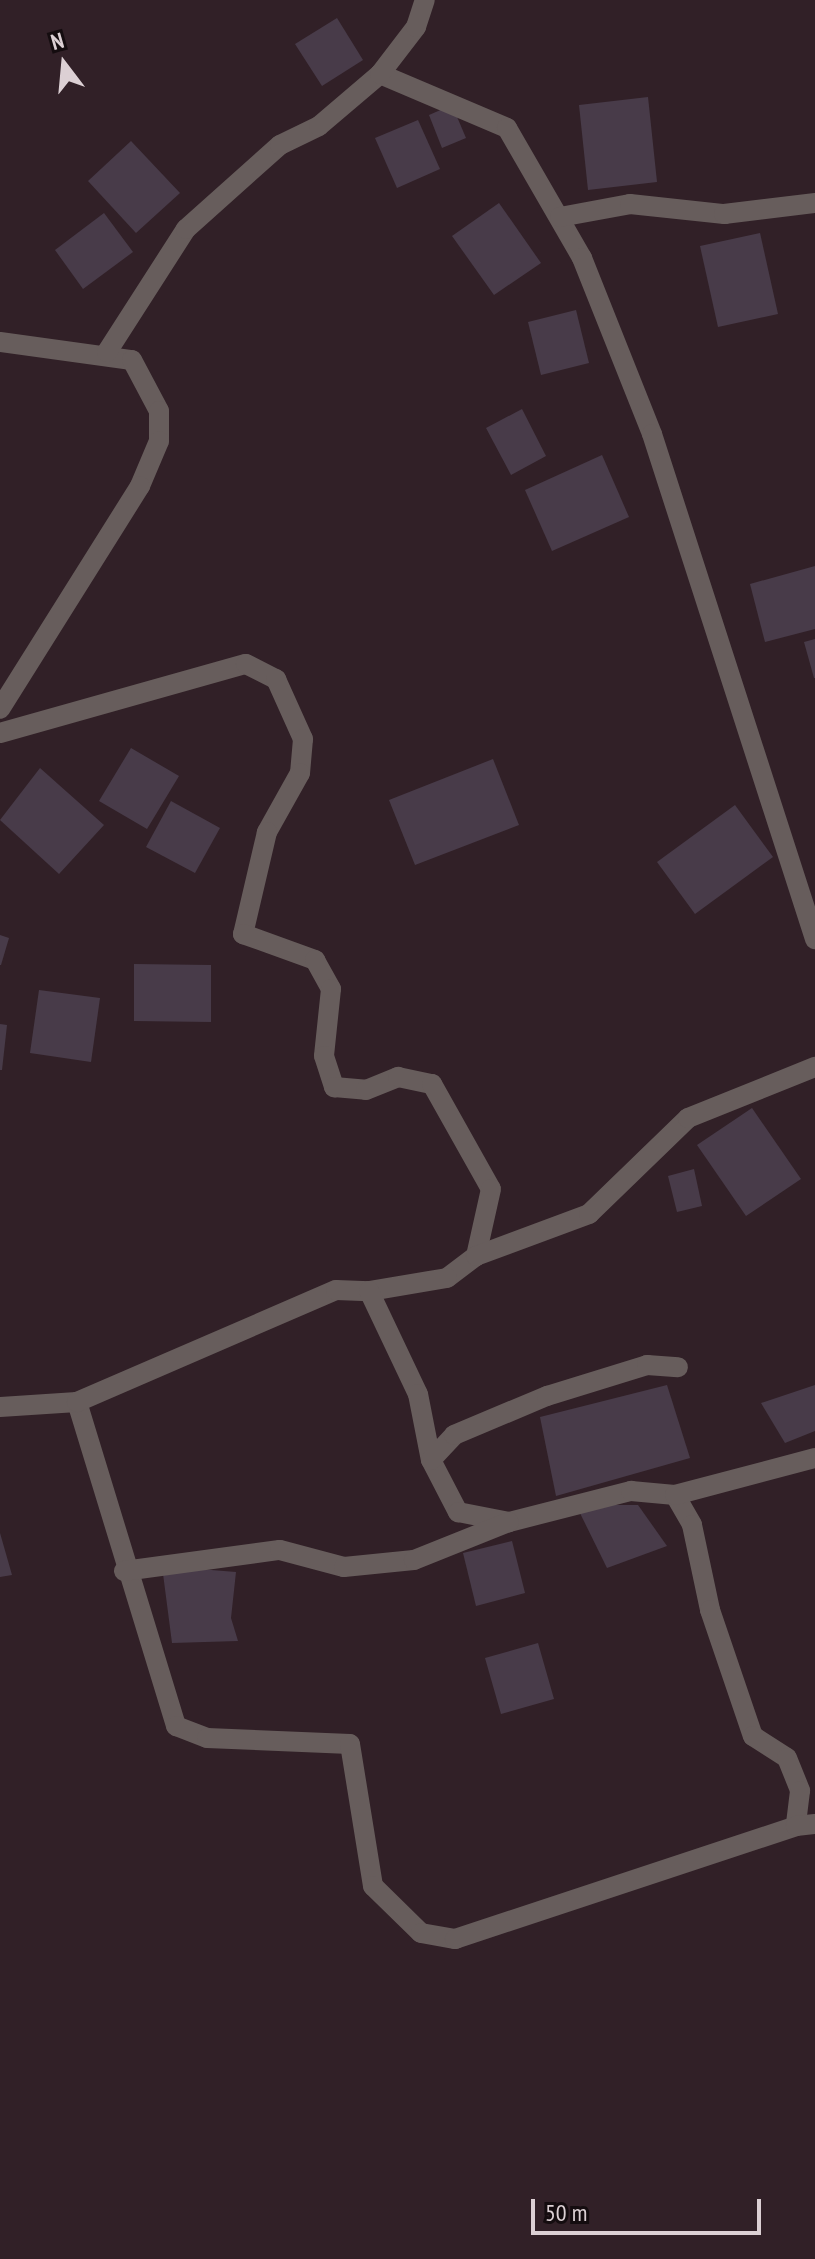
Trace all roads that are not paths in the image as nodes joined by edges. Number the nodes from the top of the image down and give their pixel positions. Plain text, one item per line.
1 (425, 0) edge
2 (380, 74) junction
3 (815, 203) edge
4 (560, 217) junction
5 (0, 342) edge
6 (107, 352) junction
7 (0, 709) edge
8 (0, 733) edge
9 (815, 939) edge
10 (815, 1067) edge
11 (476, 1256) junction
12 (369, 1291) junction
13 (678, 1367) dead end
14 (77, 1402) junction
15 (0, 1407) edge
16 (815, 1458) edge
17 (431, 1460) junction
18 (675, 1495) junction
19 (509, 1522) junction
20 (124, 1571) junction
21 (805, 1825) edge

1 - 2 street
2 - 4 street
2 - 6 street
3 - 4 street
4 - 9 street
5 - 6 street
6 - 7 street
8 - 11 street
10 - 11 street
11 - 12 street
12 - 14 street
12 - 17 street
13 - 17 street
14 - 15 street
14 - 20 street
16 - 18 street
17 - 19 street
18 - 19 street
18 - 21 street
19 - 20 street
20 - 21 street

